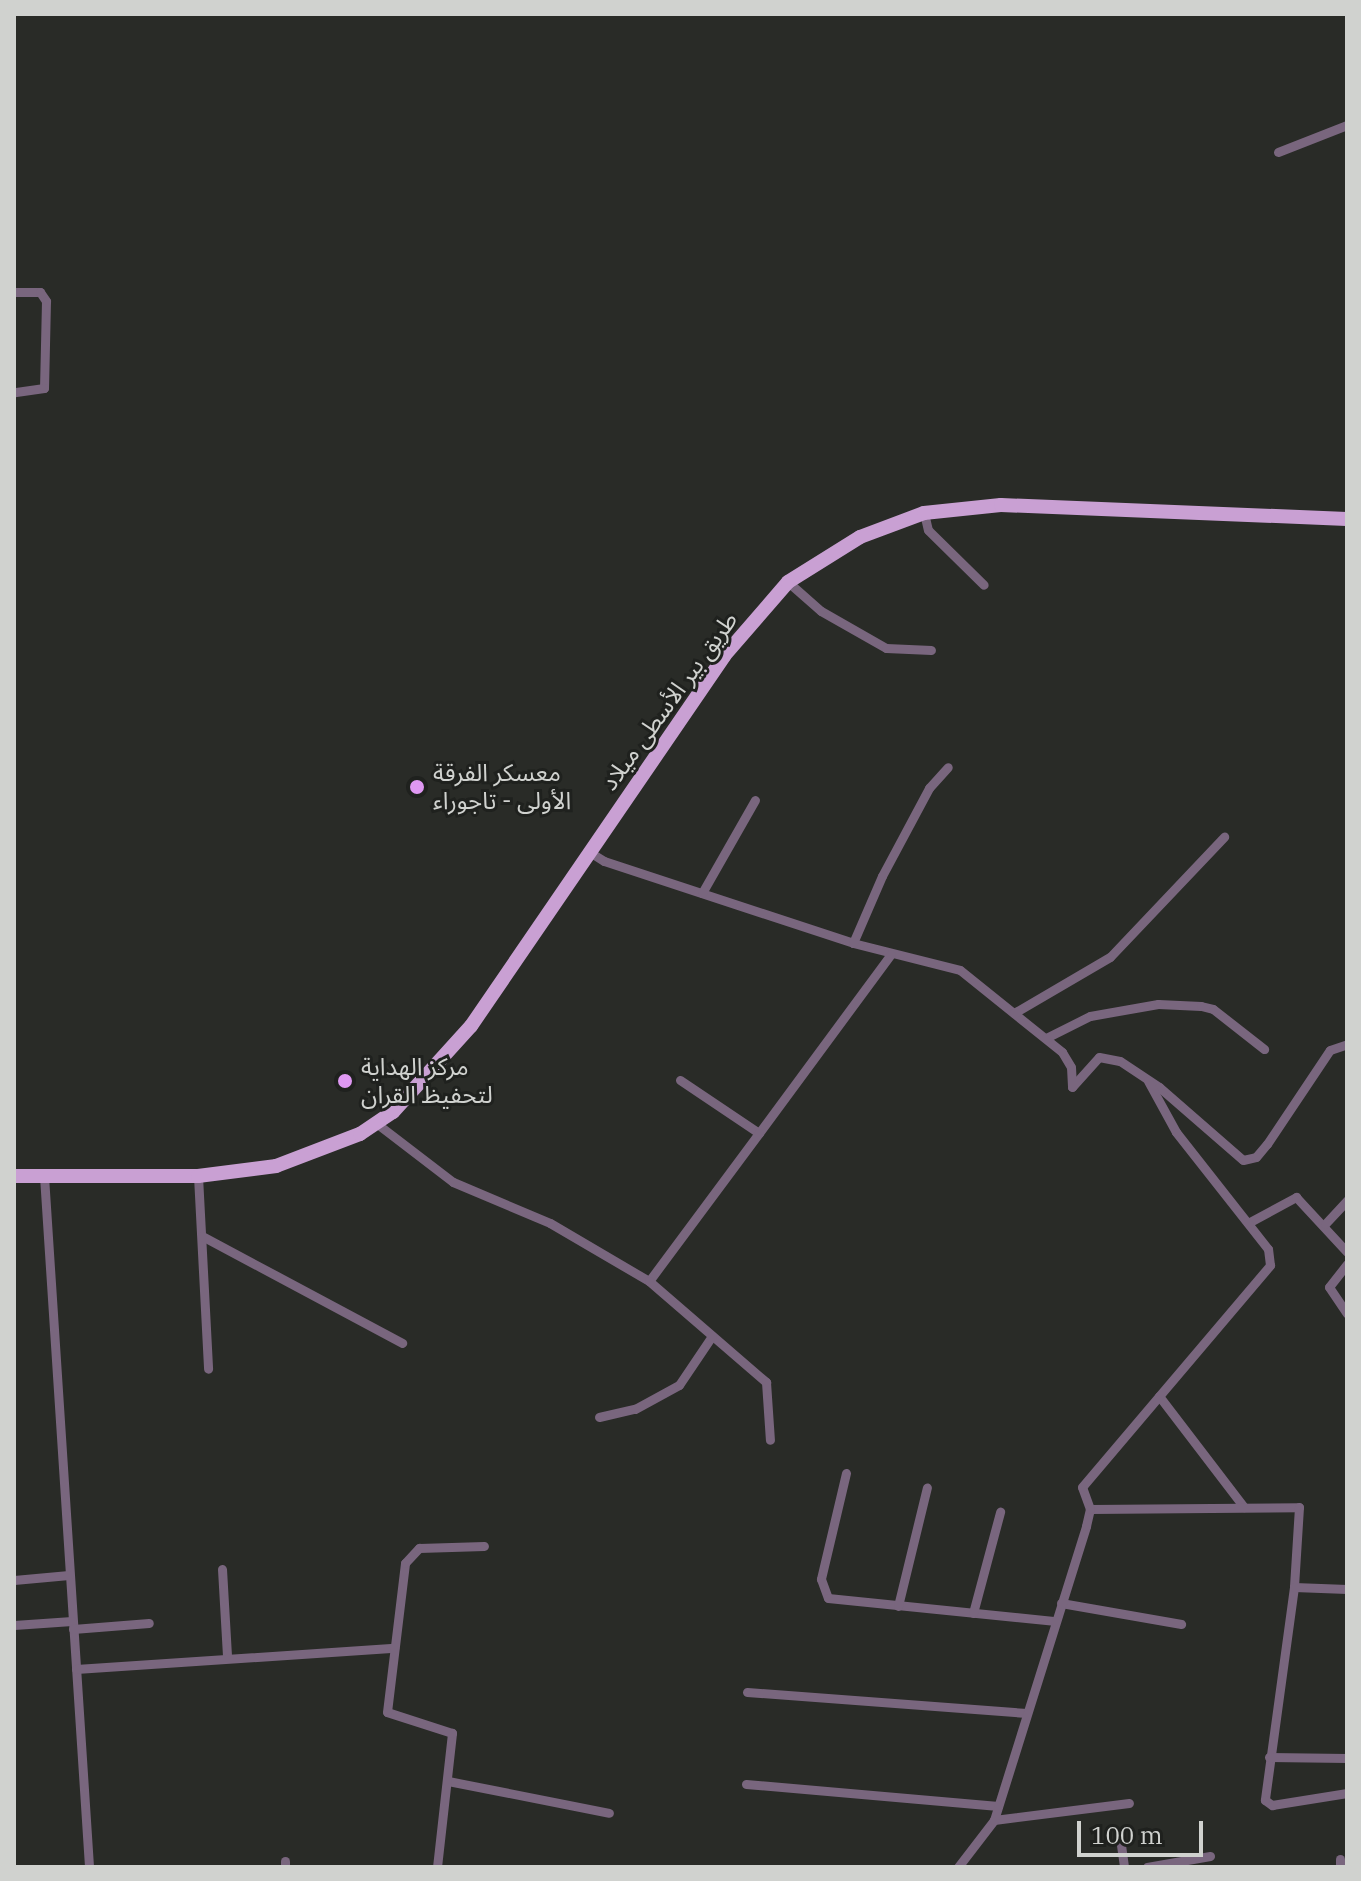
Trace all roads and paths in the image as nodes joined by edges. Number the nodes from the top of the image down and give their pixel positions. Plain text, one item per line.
1 (1347, 125) edge
2 (1278, 152) dead end
3 (14, 292) edge
4 (14, 392) edge
5 (924, 513) junction
6 (1347, 519) edge
7 (788, 582) junction
8 (984, 585) dead end
9 (931, 650) dead end
10 (948, 767) dead end
11 (755, 800) dead end
12 (1224, 837) dead end
13 (588, 851) junction
14 (702, 893) junction
15 (853, 943) junction
16 (891, 954) junction
17 (1014, 1013) junction
18 (1046, 1038) junction
19 (1347, 1044) edge
20 (1264, 1049) dead end
21 (1146, 1077) junction
22 (680, 1080) dead end
23 (376, 1123) junction
24 (759, 1133) junction
25 (14, 1176) edge
26 (44, 1176) junction
27 (198, 1176) junction
28 (1347, 1200) edge
29 (1248, 1223) junction
30 (1325, 1224) junction
31 (202, 1236) junction
32 (1347, 1252) edge
33 (1347, 1264) edge
34 (649, 1281) junction
35 (1347, 1314) edge
36 (712, 1336) junction
37 (402, 1343) dead end
38 (208, 1369) dead end
39 (1159, 1396) junction
40 (599, 1417) dead end
41 (770, 1440) dead end
42 (846, 1473) dead end
43 (927, 1487) dead end
44 (1244, 1507) junction
45 (1090, 1509) junction
46 (1000, 1512) dead end
47 (484, 1546) dead end
48 (222, 1569) dead end
49 (69, 1575) junction
50 (14, 1580) edge
51 (1294, 1587) junction
52 (1347, 1589) edge
53 (1061, 1603) junction
54 (898, 1606) junction
55 (973, 1613) junction
56 (1056, 1621) junction
57 (149, 1623) dead end
58 (1181, 1624) dead end
59 (14, 1625) edge
60 (72, 1625) junction
61 (394, 1648) junction
62 (227, 1657) junction
63 (76, 1669) junction
64 (747, 1692) dead end
65 (1026, 1713) junction
66 (1269, 1757) junction
67 (1347, 1758) edge
68 (448, 1781) junction
69 (746, 1784) dead end
70 (1347, 1793) edge
71 (1129, 1803) dead end
72 (998, 1806) junction
73 (609, 1813) dead end
74 (994, 1820) junction
75 (1121, 1845) dead end
76 (1210, 1856) dead end
77 (89, 1867) edge
78 (437, 1867) edge
79 (958, 1867) edge
80 (1124, 1867) edge
81 (1147, 1867) edge

1 - 2 street
3 - 4 street
5 - 6 main road, طريق بير الأسطى ميلاد
5 - 7 main road, طريق بير الأسطى ميلاد
5 - 8 street
7 - 9 street
7 - 13 main road, طريق بير الأسطى ميلاد
10 - 15 street
11 - 14 street
12 - 17 street
13 - 14 street
13 - 23 main road, طريق بير الأسطى ميلاد
14 - 15 street
15 - 16 street
16 - 17 street
16 - 24 street
17 - 18 street
18 - 20 street
18 - 21 street
19 - 21 street
21 - 29 street
22 - 24 street
23 - 27 main road, طريق بير الأسطى ميلاد
23 - 34 street
24 - 34 street
25 - 26 main road, طريق بير الأسطى ميلاد
26 - 27 main road, طريق بير الأسطى ميلاد
26 - 49 street
27 - 31 street
28 - 30 street
29 - 30 street
29 - 39 street
30 - 32 street
31 - 37 street
31 - 38 street
33 - 35 street
34 - 36 street
36 - 40 street
36 - 41 street
39 - 44 street
39 - 45 street
42 - 54 street
43 - 54 street
44 - 45 street
44 - 51 street
45 - 53 street
46 - 55 street
47 - 61 street
48 - 62 street
49 - 50 street
49 - 60 street
51 - 52 street
51 - 66 street
53 - 56 street
53 - 58 street
54 - 55 street
55 - 56 street
56 - 65 street
57 - 60 street
59 - 60 street
60 - 63 street
61 - 62 street
61 - 68 street
62 - 63 street
63 - 77 street
64 - 65 street
65 - 72 street
66 - 67 street
66 - 70 street
68 - 73 street
68 - 78 street
69 - 72 street
71 - 74 street
72 - 74 street
74 - 79 street
75 - 80 street
76 - 81 street

